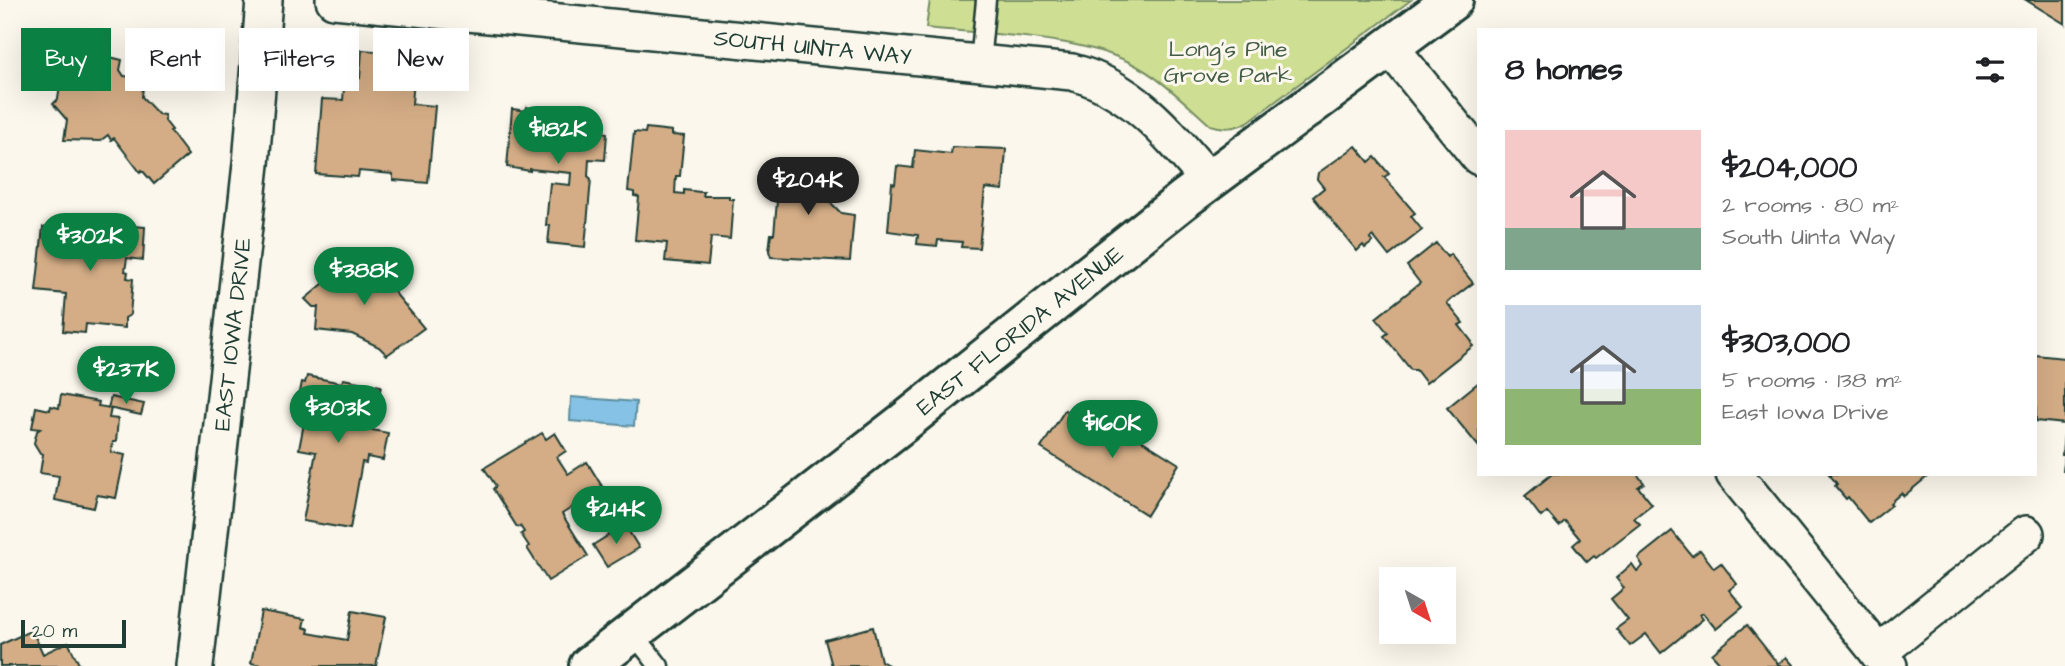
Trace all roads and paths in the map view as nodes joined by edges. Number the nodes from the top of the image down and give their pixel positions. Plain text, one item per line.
1 (264, 0) edge
2 (334, 0) edge
3 (986, 0) edge
4 (1453, 0) edge
5 (1391, 48) junction
6 (980, 63) junction
7 (1477, 155) edge
8 (1209, 181) junction
9 (1736, 476) edge
10 (2026, 534) dead end
11 (633, 632) junction
12 (1884, 660) edge
13 (195, 666) edge
14 (589, 666) edge
15 (660, 666) edge

1 - 13 street, EAST IOWA DRIVE
2 - 6 street, SOUTH UINTA WAY
3 - 6 lane
4 - 5 street, EAST FLORIDA AVENUE
5 - 7 street
5 - 8 street, EAST FLORIDA AVENUE
6 - 8 street, SOUTH UINTA WAY
8 - 11 street, EAST FLORIDA AVENUE
9 - 12 street
10 - 12 street
11 - 14 street, EAST FLORIDA AVENUE
11 - 15 lane

